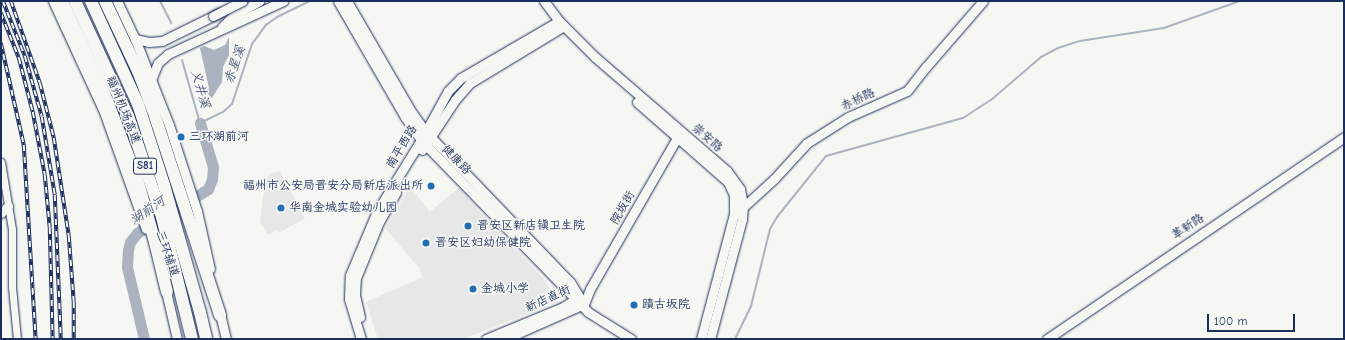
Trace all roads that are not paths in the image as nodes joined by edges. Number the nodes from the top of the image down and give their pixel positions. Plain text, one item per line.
1 (53, 1) edge
2 (62, 1) edge
3 (76, 1) edge
4 (91, 1) edge
5 (104, 1) edge
6 (117, 1) edge
7 (243, 1) edge
8 (259, 1) edge
9 (282, 1) edge
10 (338, 1) edge
11 (347, 1) edge
12 (538, 1) edge
13 (544, 1) edge
14 (983, 1) edge
15 (559, 25) junction
16 (218, 31) junction
17 (135, 40) junction
18 (151, 80) junction
19 (1344, 137) edge
20 (677, 138) junction
21 (426, 139) junction
22 (1, 162) edge
23 (186, 193) junction
24 (6, 205) edge
25 (743, 207) junction
26 (1, 213) edge
27 (734, 214) junction
28 (145, 219) junction
29 (590, 289) joint
30 (167, 292) joint
31 (582, 304) junction
32 (220, 315) junction
33 (17, 339) edge
34 (177, 339) edge
35 (192, 339) edge
36 (206, 339) edge
37 (226, 339) edge
38 (361, 339) edge
39 (367, 339) edge
40 (486, 339) edge
41 (505, 339) edge
42 (631, 339) edge
43 (700, 339) edge
44 (710, 339) edge
45 (1047, 339) edge

1 - 28 street
2 - 28 highway
3 - 35 highway, 福州机场高速 / S81
4 - 36 highway, 福州机场高速 / S81
5 - 23 highway
6 - 17 street
7 - 17 street, bridge
8 - 16 street
9 - 16 street
10 - 21 street, 健康路
11 - 21 street, 健康路
12 - 15 street, 崇安路
13 - 15 street, 崇安路
14 - 25 street, 赤桥路
15 - 20 street, 崇安路
15 - 21 street, 南平西路
15 - 25 street, 崇安路
16 - 18 street
17 - 18 street
18 - 23 street
19 - 45 street, 革新路
20 - 27 street, 崇安路
20 - 29 street, 院坂街
21 - 31 street, 健康路
21 - 38 street, 南平西路
21 - 39 street, 南平西路
22 - 24 street
23 - 32 highway
23 - 32 street
24 - 26 street
24 - 33 street
25 - 27 street, 赤桥路
25 - 44 street, 崇安路
27 - 43 street, 崇安路
28 - 30 highway
29 - 31 street, 新店直街
30 - 34 street, 三环辅道
31 - 40 street, 新店直街
31 - 41 street, 新店直街
31 - 42 street, 健康路
32 - 37 street

